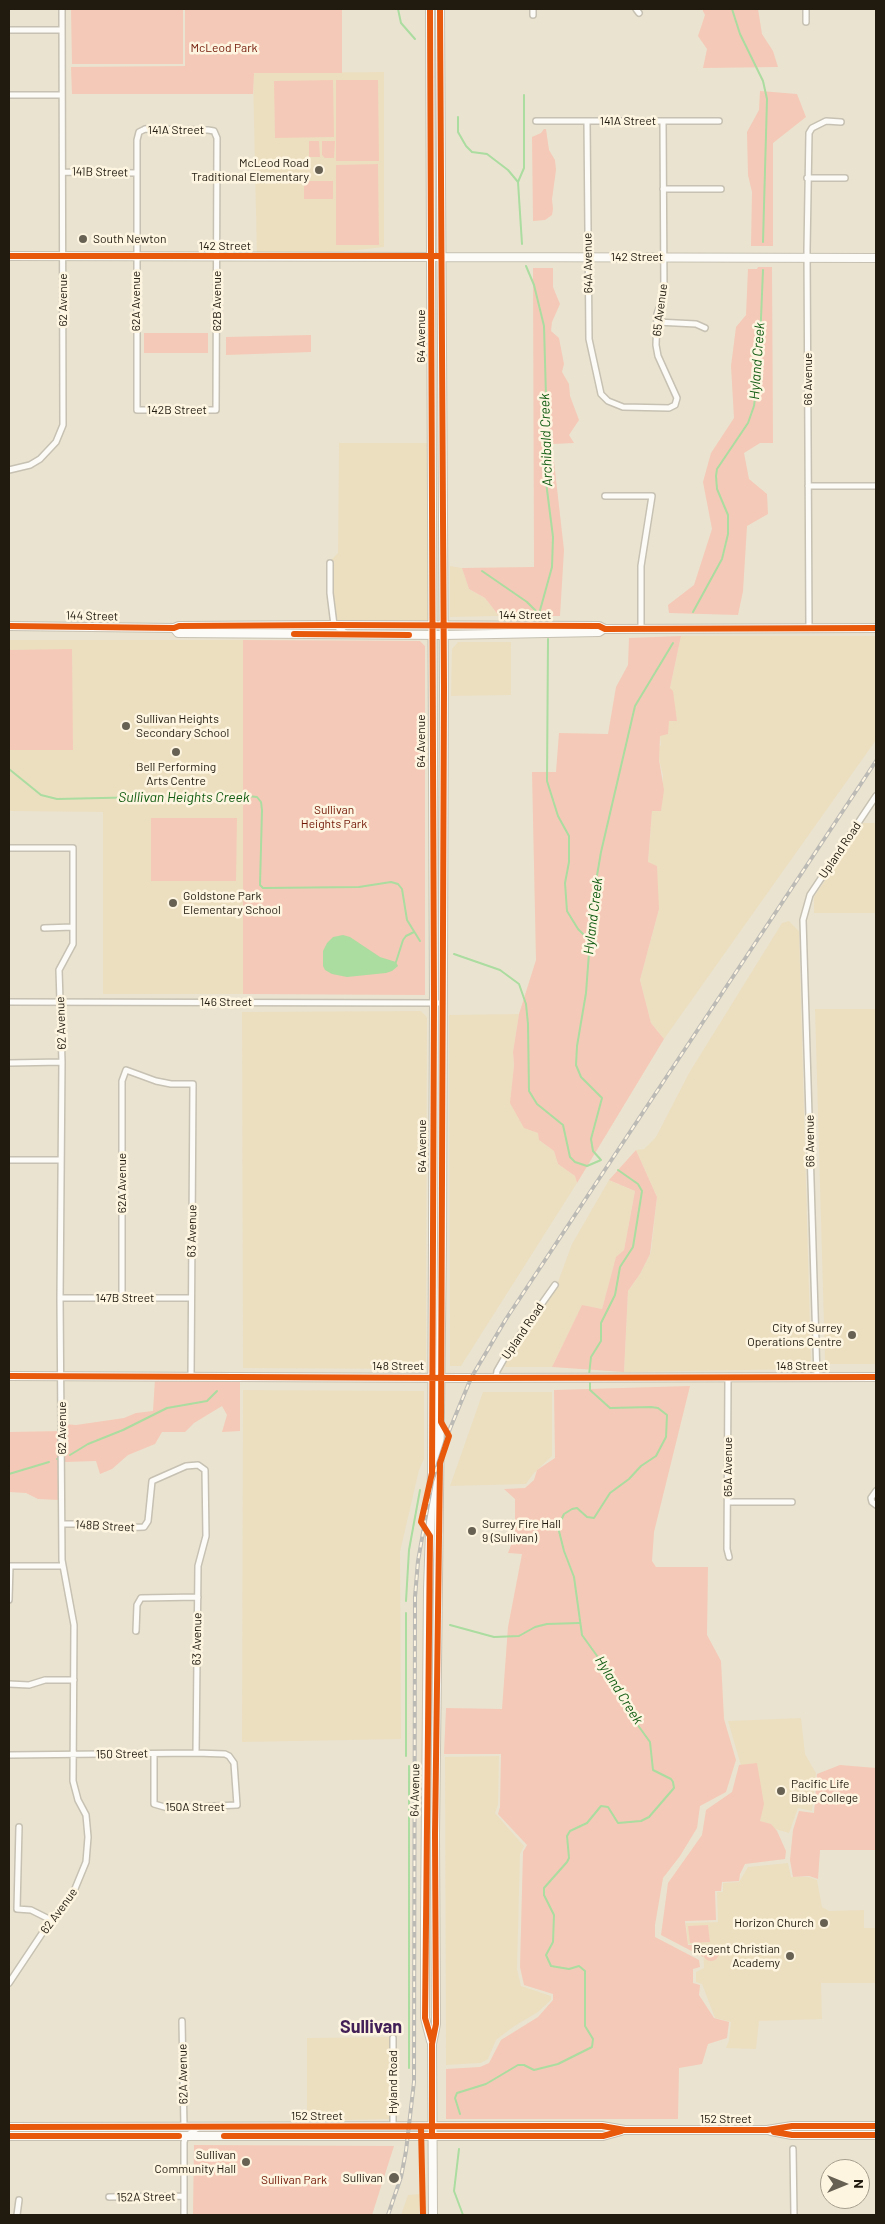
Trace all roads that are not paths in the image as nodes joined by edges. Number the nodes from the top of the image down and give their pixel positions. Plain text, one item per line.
1 (62, 9) edge
2 (430, 9) edge
3 (440, 9) edge
4 (806, 9) edge
5 (806, 22) dead end
6 (9, 30) edge
7 (62, 30) junction
8 (9, 95) edge
9 (62, 96) junction
10 (536, 121) dead end
11 (587, 121) junction
12 (663, 121) junction
13 (719, 121) dead end
14 (841, 122) dead end
15 (139, 132) joint
16 (214, 132) joint
17 (63, 172) junction
18 (137, 173) junction
19 (807, 178) junction
20 (845, 178) dead end
21 (663, 189) junction
22 (722, 189) dead end
23 (9, 256) edge
24 (63, 256) junction
25 (433, 256) junction
26 (442, 256) junction
27 (664, 256) junction
28 (587, 257) junction
29 (807, 257) junction
30 (136, 258) junction
31 (217, 258) junction
32 (876, 258) edge
33 (657, 322) junction
34 (705, 328) dead end
35 (675, 405) joint
36 (137, 410) joint
37 (216, 410) joint
38 (9, 470) edge
39 (432, 474) junction
40 (808, 486) junction
41 (876, 486) edge
42 (605, 496) dead end
43 (442, 535) junction
44 (330, 564) dead end
45 (334, 625) junction
46 (9, 626) edge
47 (432, 626) junction
48 (443, 626) junction
49 (174, 628) junction
50 (809, 628) junction
51 (876, 628) edge
52 (603, 629) junction
53 (641, 629) junction
54 (347, 634) junction
55 (432, 635) junction
56 (443, 635) junction
57 (433, 721) junction
58 (442, 762) junction
59 (433, 775) junction
60 (876, 796) edge
61 (443, 825) junction
62 (9, 848) edge
63 (806, 905) joint
64 (73, 927) junction
65 (44, 928) dead end
66 (9, 1002) edge
67 (60, 1002) junction
68 (434, 1002) junction
69 (443, 1003) junction
70 (62, 1062) junction
71 (9, 1063) edge
72 (126, 1070) joint
73 (9, 1160) edge
74 (61, 1160) junction
75 (554, 1285) dead end
76 (122, 1297) junction
77 (60, 1298) junction
78 (191, 1298) junction
79 (9, 1376) edge
80 (61, 1376) junction
81 (191, 1377) junction
82 (817, 1377) junction
83 (876, 1377) edge
84 (432, 1378) junction
85 (442, 1378) junction
86 (496, 1378) junction
87 (728, 1378) junction
88 (876, 1491) edge
89 (728, 1502) junction
90 (792, 1502) dead end
91 (876, 1505) edge
92 (62, 1524) junction
93 (147, 1525) joint
94 (729, 1557) dead end
95 (10, 1566) edge
96 (62, 1566) junction
97 (198, 1597) junction
98 (9, 1600) edge
99 (136, 1631) dead end
100 (428, 1668) junction
101 (437, 1668) junction
102 (74, 1680) junction
103 (9, 1684) edge
104 (196, 1753) junction
105 (154, 1754) junction
106 (9, 1755) edge
107 (73, 1755) junction
108 (238, 1805) joint
109 (19, 1827) dead end
110 (51, 1920) junction
111 (9, 1983) edge
112 (182, 2021) dead end
113 (393, 2038) dead end
114 (432, 2044) junction
115 (393, 2126) junction
116 (432, 2126) junction
117 (876, 2126) edge
118 (9, 2127) edge
119 (184, 2127) junction
120 (198, 2127) junction
121 (625, 2130) junction
122 (767, 2130) junction
123 (876, 2135) edge
124 (9, 2136) edge
125 (186, 2136) junction
126 (432, 2136) junction
127 (793, 2149) dead end
128 (184, 2196) junction
129 (109, 2197) dead end
130 (18, 2200) dead end
131 (17, 2215) edge
132 (184, 2215) edge
133 (432, 2215) edge
134 (794, 2215) edge

1 - 7 street, 62 Avenue
2 - 25 main road, 64 Avenue
3 - 26 main road, 64 Avenue
4 - 5 street
6 - 7 street
7 - 9 street, 62 Avenue
8 - 9 street
9 - 17 street, 62 Avenue
10 - 11 street, 141A Street
11 - 12 street, 141A Street
11 - 28 street, 64A Avenue
12 - 13 street, 141A Street
12 - 21 street, 65 Avenue
14 - 19 street, 66 Avenue
15 - 16 street, 141A Street
15 - 18 street, 62A Avenue
16 - 31 street, 62B Avenue
17 - 18 street, 141B Street
17 - 24 street, 62 Avenue
18 - 30 street, 62A Avenue
19 - 20 street
19 - 29 street, 66 Avenue
21 - 22 street
21 - 27 street, 65 Avenue
23 - 24 main road, 142 Street
24 - 30 main road, 142 Street
24 - 38 street, 62 Avenue
25 - 26 main road, 142 Street
25 - 31 main road, 142 Street
25 - 39 main road, 64 Avenue
26 - 28 main road, 142 Street
26 - 43 main road, 64 Avenue
27 - 28 main road, 142 Street
27 - 29 main road, 142 Street
27 - 33 street, 65 Avenue
28 - 35 street, 64A Avenue
29 - 32 main road, 142 Street
29 - 40 street, 66 Avenue
30 - 31 main road, 142 Street
30 - 36 street, 62A Avenue
31 - 37 street, 62B Avenue
33 - 34 street
33 - 35 street, 65 Avenue
36 - 37 street, 142B Street
39 - 43 main road
39 - 47 main road, 64 Avenue
40 - 41 street
40 - 50 street, 66 Avenue
42 - 53 street
43 - 48 main road, 64 Avenue
44 - 45 street
45 - 47 main road, 144 Street
45 - 49 main road, 144 Street
45 - 54 street
46 - 49 main road, 144 Street
47 - 48 main road, 144 Street
47 - 55 main road, 64 Avenue
48 - 52 main road, 144 Street
48 - 56 main road, 64 Avenue
49 - 54 main road, 144 Street
50 - 51 main road, 144 Street
50 - 53 main road, 144 Street
52 - 53 main road, 144 Street
52 - 56 main road, 144 Street
54 - 55 main road, 144 Street
55 - 56 main road, 144 Street
55 - 57 main road, 64 Avenue
56 - 58 main road, 64 Avenue
57 - 58 main road
57 - 59 main road, 64 Avenue
58 - 61 main road, 64 Avenue
59 - 61 main road
59 - 68 main road, 64 Avenue
60 - 63 street, Upland Road
61 - 69 main road, 64 Avenue
62 - 64 street, 62 Avenue
63 - 82 street, 66 Avenue
64 - 65 street
64 - 67 street, 62 Avenue
66 - 67 street, 146 Street
67 - 68 street, 146 Street
67 - 70 street, 62 Avenue
68 - 69 street, 146 Street
68 - 84 main road, 64 Avenue
69 - 85 main road, 64 Avenue
70 - 71 street
70 - 74 street, 62 Avenue
72 - 76 street, 62A Avenue
72 - 78 street, 63 Avenue
73 - 74 street
74 - 77 street, 62 Avenue
75 - 86 street, Upland Road
76 - 77 street, 147B Street
76 - 78 street, 147B Street
77 - 80 street, 62 Avenue
78 - 81 street, 63 Avenue
79 - 80 main road, 148 Street
80 - 81 main road, 148 Street
80 - 92 street, 62 Avenue
81 - 84 main road, 148 Street
82 - 83 main road, 148 Street
82 - 87 main road, 148 Street
84 - 85 main road, 148 Street
84 - 100 main road, 64 Avenue
85 - 86 main road, 148 Street
85 - 101 main road, 64 Avenue
86 - 87 main road, 148 Street
87 - 89 street, 65A Avenue
88 - 91 street
89 - 90 street
89 - 94 street, 65A Avenue
92 - 93 street, 148B Street
92 - 96 street, 62 Avenue
93 - 97 street, 63 Avenue
95 - 96 street
95 - 98 street
96 - 102 street, 62 Avenue
97 - 99 street
97 - 104 street, 63 Avenue
100 - 101 main road
100 - 114 main road, 64 Avenue
101 - 114 main road, 64 Avenue
102 - 103 street
102 - 107 street, 62 Avenue
104 - 105 street, 150 Street
104 - 108 street, 150 Street
105 - 107 street, 150 Street
105 - 108 street, 150A Street
106 - 107 street, 150 Street
107 - 110 street, 62 Avenue
109 - 110 street
110 - 111 street, 62 Avenue
112 - 119 street, 62A Avenue
113 - 115 street, Hyland Road
114 - 116 main road, 64 Avenue
115 - 116 main road, 152 Street
115 - 120 main road, 152 Street
116 - 121 main road, 152 Street
116 - 126 main road, 64 Avenue
117 - 122 main road, 152 Street
118 - 119 main road, 152 Street
119 - 120 main road, 152 Street
120 - 125 street
121 - 122 main road, 152 Street
121 - 126 main road, 152 Street
122 - 123 main road, 152 Street
124 - 125 main road, 152 Street
125 - 126 main road, 152 Street
125 - 128 street
126 - 133 main road, 64 Avenue
127 - 134 street
128 - 129 street, 152A Street
128 - 132 street
130 - 131 street

